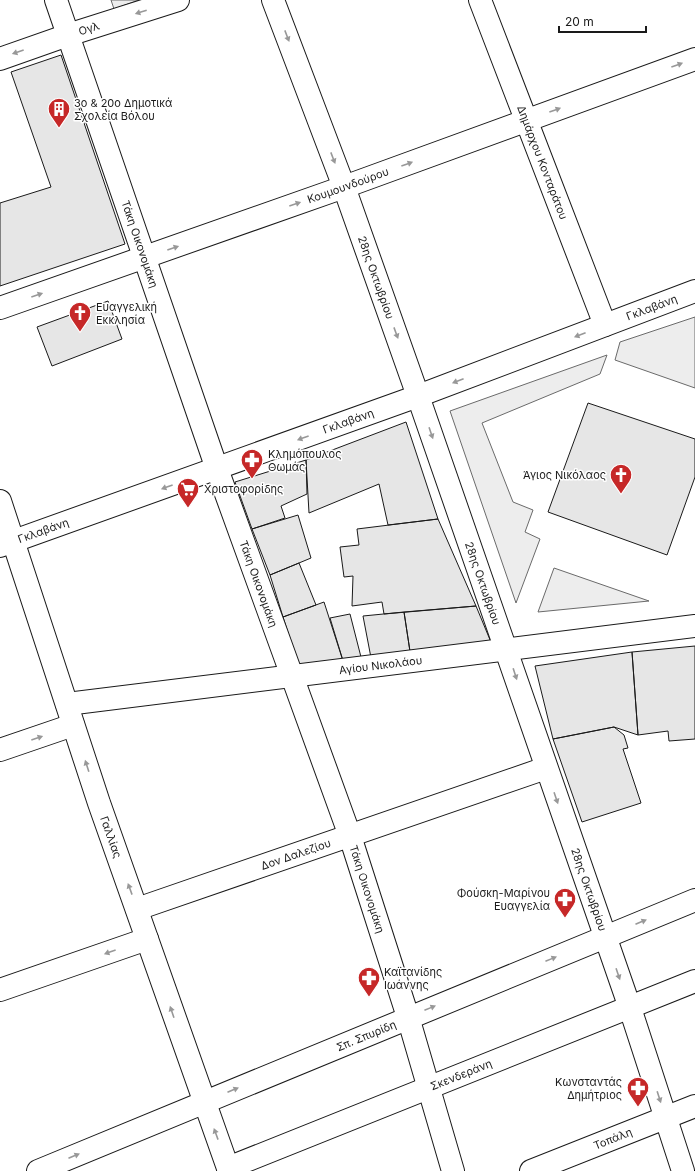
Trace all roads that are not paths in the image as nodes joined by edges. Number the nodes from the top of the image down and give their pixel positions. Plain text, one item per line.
1 (56, 0) edge
2 (178, 0) edge
3 (273, 0) edge
4 (480, 0) edge
5 (68, 35) junction
6 (0, 59) edge
7 (695, 59) edge
8 (526, 120) junction
9 (344, 187) junction
10 (144, 258) junction
11 (695, 291) edge
12 (0, 308) edge
13 (605, 325) junction
14 (418, 396) junction
15 (217, 469) junction
16 (0, 501) edge
17 (7, 544) edge
18 (695, 626) edge
19 (507, 650) junction
20 (294, 677) junction
21 (67, 704) junction
22 (73, 725) junction
23 (0, 750) edge
24 (546, 768) junction
25 (350, 836) junction
26 (695, 900) edge
27 (137, 909) junction
28 (605, 937) junction
29 (147, 938) junction
30 (695, 982) edge
31 (0, 990) edge
32 (630, 1008) junction
33 (408, 1017) junction
34 (428, 1088) junction
35 (204, 1102) junction
36 (695, 1106) edge
37 (666, 1118) junction
38 (228, 1169) edge
39 (38, 1171) edge
40 (453, 1171) edge
41 (531, 1171) edge
42 (683, 1171) edge

1 - 5 street, Τάκη Οικονομάκη
2 -> 5 street, Ογλ
3 -> 9 street, 28ης Οκτωβρίου
4 - 8 street, Δημάρχου Κονταράτου
5 -> 6 street, Ογλ
5 - 10 street, Τάκη Οικονομάκη
8 -> 7 street, Κουμουνδούρου
9 -> 8 street, Κουμουνδούρου
8 - 13 street, Δημάρχου Κονταράτου
10 -> 9 street, Κουμουνδούρου
9 -> 14 street, 28ης Οκτωβρίου
12 -> 10 street, Κουμουνδούρου
10 - 15 street, Τάκη Οικονομάκη
11 - 13 street, Γκλαβάνη
13 -> 14 street, Γκλαβάνη
14 -> 15 street, Γκλαβάνη
14 -> 19 street, 28ης Οκτωβρίου
15 -> 17 street, Γκλαβάνη
15 - 20 street, Τάκη Οικονομάκη
16 - 17 street, Γαλλίας
17 - 21 street, Γαλλίας
18 - 19 street, Αγίου Νικολάου
19 - 20 street, Αγίου Νικολάου
19 -> 24 street, 28ης Οκτωβρίου
20 - 21 street, Αγίου Νικολάου
20 - 25 street, Τάκη Οικονομάκη
21 - 22 street, Γαλλίας
23 -> 22 street
27 -> 22 street, Γαλλίας
24 - 25 street, Δον Δαλεζίου
24 -> 28 street, 28ης Οκτωβρίου
25 - 27 street, Δον Δαλεζίου
25 - 33 street, Τάκη Οικονομάκη
28 -> 26 street, Σπ. Σπυρίδη
27 - 29 street, Γαλλίας
28 -> 32 street, 28ης Οκτωβρίου
33 -> 28 street, Σπ. Σπυρίδη
29 -> 31 street
35 -> 29 street, Γαλλίας
30 - 32 street, Σκενδεράνη
32 - 34 street, Σκενδεράνη
32 -> 37 street, 28ης Οκτωβρίου
33 - 34 street, Τάκη Οικονομάκη
35 -> 33 street, Σπ. Σπυρίδη
34 - 38 street, Σκενδεράνη
34 - 40 street, Τάκη Οικονομάκη
38 -> 35 street, Γαλλίας
39 -> 35 street, Σπ. Σπυρίδη
36 - 37 street, Τοπάλη
37 - 41 street, Τοπάλη
37 - 42 street, 28ης Οκτωβρίου

